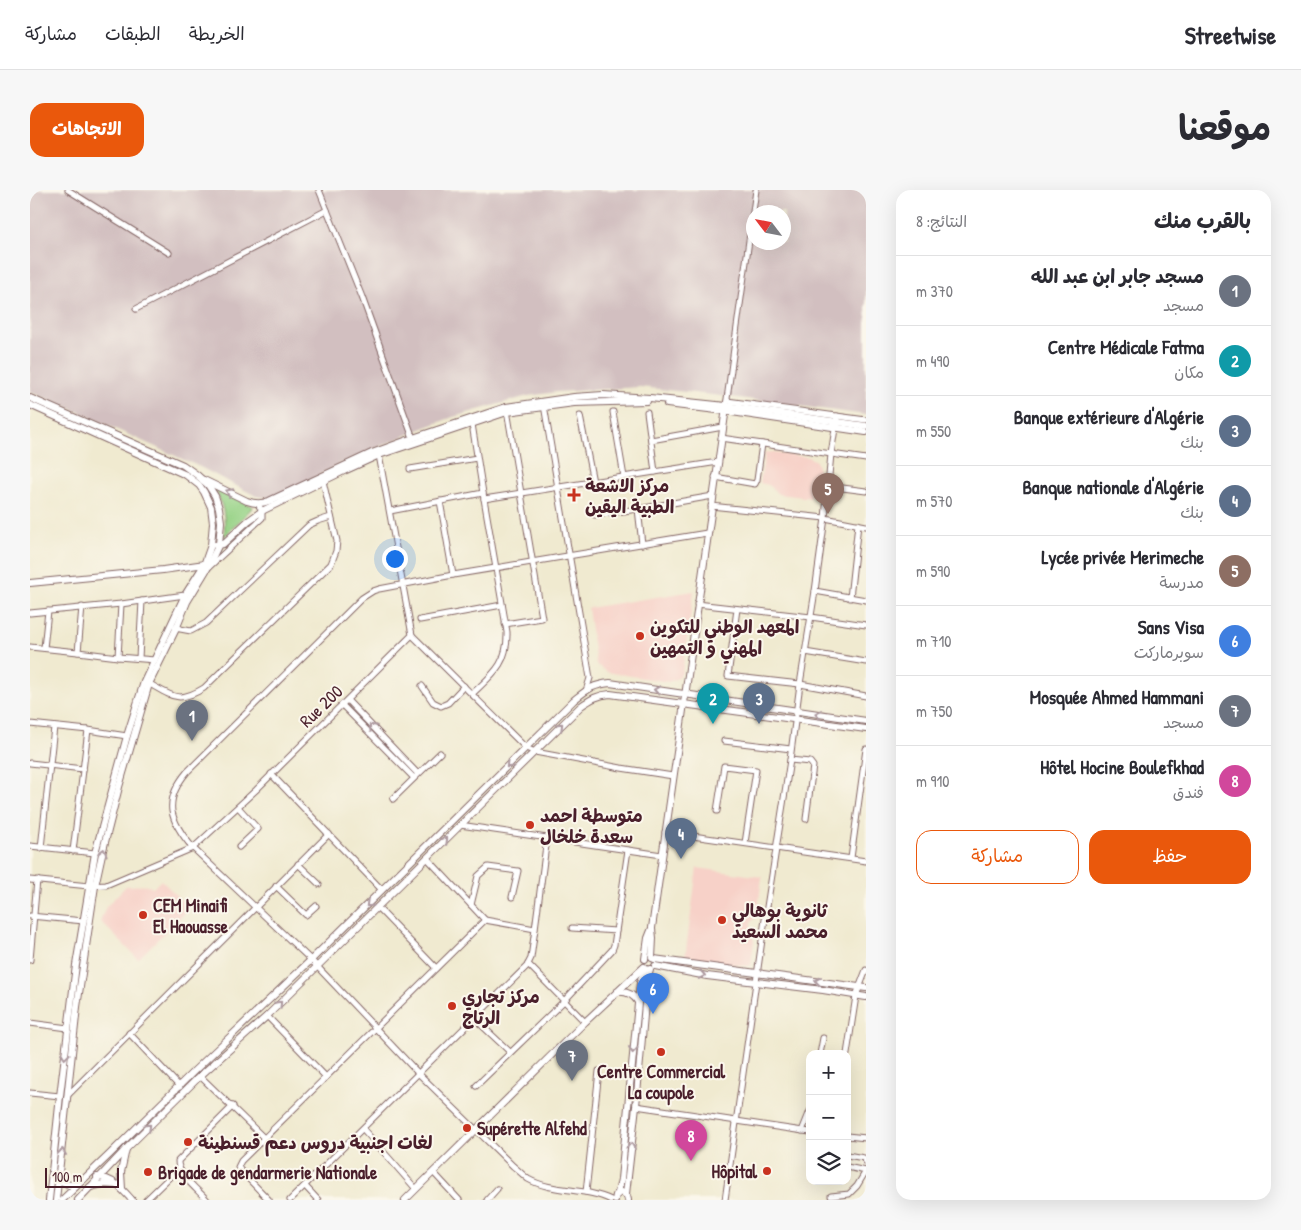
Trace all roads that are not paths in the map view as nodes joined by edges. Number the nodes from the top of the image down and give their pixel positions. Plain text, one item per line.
1 (68, 190) edge
2 (319, 190) edge
3 (756, 190) edge
4 (327, 210) junction
5 (169, 253) dead end
6 (136, 309) dead end
7 (30, 398) edge
8 (544, 404) junction
9 (30, 405) edge
10 (726, 406) junction
11 (507, 410) junction
12 (613, 412) dead end
13 (647, 412) dead end
14 (580, 416) dead end
15 (866, 420) edge
16 (836, 422) junction
17 (472, 424) junction
18 (866, 426) edge
19 (722, 427) junction
20 (866, 432) edge
21 (413, 438) junction
22 (721, 438) junction
23 (651, 440) junction
24 (762, 444) junction
25 (831, 454) junction
26 (380, 456) junction
27 (477, 458) junction
28 (866, 459) edge
29 (718, 462) junction
30 (410, 469) dead end
31 (655, 472) junction
32 (624, 477) junction
33 (715, 477) junction
34 (202, 479) junction
35 (323, 481) junction
36 (593, 482) junction
37 (827, 486) junction
38 (558, 488) junction
39 (866, 491) edge
40 (521, 493) junction
41 (483, 496) junction
42 (713, 496) junction
43 (440, 502) junction
44 (258, 504) junction
45 (711, 506) junction
46 (638, 509) junction
47 (262, 511) junction
48 (390, 511) junction
49 (595, 515) dead end
50 (332, 517) junction
51 (824, 518) junction
52 (858, 524) junction
53 (866, 526) edge
54 (708, 533) junction
55 (219, 544) junction
56 (642, 544) junction
57 (211, 546) junction
58 (570, 556) junction
59 (533, 562) junction
60 (207, 565) junction
61 (496, 568) junction
62 (453, 575) junction
63 (30, 583) edge
64 (404, 584) junction
65 (815, 591) junction
66 (186, 595) junction
67 (850, 598) junction
68 (866, 600) edge
69 (142, 601) junction
70 (121, 604) junction
71 (697, 604) junction
72 (502, 605) junction
73 (82, 607) junction
74 (737, 608) junction
75 (48, 611) junction
76 (30, 612) edge
77 (811, 617) junction
78 (420, 620) dead end
79 (506, 624) junction
80 (866, 625) edge
81 (173, 627) junction
82 (412, 635) junction
83 (30, 647) edge
84 (44, 648) junction
85 (78, 652) junction
86 (805, 652) junction
87 (118, 658) junction
88 (139, 658) junction
89 (154, 660) junction
90 (866, 662) edge
91 (590, 678) junction
92 (147, 683) junction
93 (601, 684) junction
94 (800, 684) junction
95 (422, 686) dead end
96 (464, 686) junction
97 (586, 690) junction
98 (472, 694) junction
99 (684, 694) junction
100 (866, 696) edge
101 (347, 700) junction
102 (684, 704) junction
103 (342, 705) junction
104 (796, 710) junction
105 (795, 720) junction
106 (866, 720) edge
107 (30, 724) edge
108 (54, 727) junction
109 (88, 730) junction
110 (865, 730) edge
111 (127, 736) junction
112 (724, 741) dead end
113 (526, 748) junction
114 (791, 749) junction
115 (866, 749) edge
116 (535, 752) junction
117 (440, 753) dead end
118 (790, 760) junction
119 (30, 763) edge
120 (50, 765) junction
121 (865, 767) edge
122 (83, 768) junction
123 (271, 774) junction
124 (416, 776) junction
125 (673, 776) junction
126 (393, 799) dead end
127 (238, 807) junction
128 (717, 811) dead end
129 (806, 819) dead end
130 (460, 825) junction
131 (665, 832) junction
132 (329, 834) junction
133 (547, 838) junction
134 (745, 843) junction
135 (30, 846) edge
136 (240, 847) dead end
137 (41, 848) junction
138 (193, 848) junction
139 (776, 848) junction
140 (628, 850) junction
141 (73, 851) junction
142 (95, 853) junction
143 (662, 855) junction
144 (427, 858) junction
145 (851, 858) junction
146 (866, 861) edge
147 (298, 864) junction
148 (30, 880) edge
149 (37, 880) junction
150 (319, 884) dead end
151 (92, 886) junction
152 (276, 886) junction
153 (382, 890) junction
154 (512, 898) dead end
155 (471, 905) junction
156 (316, 906) dead end
157 (255, 907) junction
158 (377, 907) junction
159 (32, 916) edge
160 (485, 920) junction
161 (84, 922) junction
162 (572, 928) dead end
163 (535, 929) junction
164 (616, 931) junction
165 (30, 960) edge
166 (311, 960) junction
167 (528, 964) junction
168 (649, 964) junction
169 (316, 967) junction
170 (436, 968) junction
171 (866, 970) edge
172 (757, 973) junction
173 (756, 983) junction
174 (862, 987) edge
175 (617, 992) junction
176 (856, 996) junction
177 (866, 997) edge
178 (564, 1000) junction
179 (638, 1002) junction
180 (267, 1016) junction
181 (475, 1019) junction
182 (585, 1022) junction
183 (30, 1023) edge
184 (68, 1028) junction
185 (374, 1028) junction
186 (129, 1034) junction
187 (823, 1038) dead end
188 (821, 1050) edge
189 (848, 1050) edge
190 (510, 1052) junction
191 (599, 1071) dead end
192 (419, 1074) junction
193 (200, 1076) junction
194 (326, 1077) junction
195 (179, 1086) junction
196 (476, 1086) dead end
197 (185, 1092) junction
198 (30, 1093) edge
199 (68, 1094) junction
200 (60, 1096) junction
201 (232, 1106) junction
202 (636, 1106) junction
203 (737, 1120) junction
204 (806, 1121) edge
205 (363, 1129) junction
206 (476, 1130) junction
207 (802, 1131) junction
208 (806, 1132) edge
209 (851, 1136) edge
210 (264, 1138) junction
211 (866, 1138) edge
212 (126, 1149) junction
213 (109, 1155) junction
214 (851, 1156) edge
215 (866, 1162) edge
216 (110, 1166) junction
217 (178, 1168) junction
218 (851, 1168) edge
219 (866, 1171) edge
220 (433, 1172) junction
221 (99, 1177) junction
222 (59, 1180) junction
223 (83, 1180) junction
224 (118, 1186) junction
225 (305, 1186) junction
226 (89, 1188) junction
227 (497, 1189) dead end
228 (416, 1190) junction
229 (586, 1192) junction
230 (602, 1196) junction
231 (616, 1196) edge
232 (831, 1196) dead end
233 (628, 1198) edge
234 (49, 1200) edge
235 (56, 1200) edge
236 (62, 1200) edge
237 (78, 1200) edge
238 (132, 1200) edge
239 (146, 1200) edge
240 (207, 1200) edge
241 (269, 1200) edge
242 (290, 1200) edge
243 (318, 1200) edge
244 (405, 1200) edge
245 (459, 1200) edge
246 (486, 1200) edge
247 (611, 1200) edge
248 (725, 1200) edge

1 - 5 street
2 - 4 street
3 - 10 street
4 - 6 street
4 - 21 street
7 - 34 main road
8 - 10 main road
8 - 11 main road
8 - 38 street
9 - 57 main road
10 - 16 main road
10 - 19 main road
11 - 17 main road
11 - 21 main road
11 - 40 street
12 - 32 street
13 - 23 street
14 - 36 street
15 - 16 street
16 - 18 main road
16 - 20 main road
16 - 25 street
17 - 26 main road
17 - 27 street
19 - 22 main road
19 - 23 street
21 - 44 main road
22 - 24 street
22 - 29 main road
23 - 31 street
24 - 25 street
24 - 33 street
25 - 28 street
25 - 37 street
26 - 35 main road
26 - 48 street
27 - 30 street
27 - 41 street
29 - 31 street
29 - 33 main road
31 - 32 street
32 - 36 street
33 - 42 main road
44 -> 34 main road
34 - 55 main road
35 - 47 main road
35 - 50 street
36 - 38 street
37 - 39 street
37 - 51 street
38 - 40 street
38 - 58 street
40 - 41 street
40 - 59 street
41 - 43 street
41 - 61 street
42 - 45 main road
42 - 46 street
43 - 48 street
43 - 62 street
44 - 47 street
45 - 51 street
45 - 54 main road
46 - 49 street
46 - 56 street
47 - 55 main road
47 - 60 street
48 - 64 street
50 - 81 street
50 - 92 street
51 - 52 street
51 - 65 street
52 - 53 street
52 - 67 street
54 - 56 street
54 - 71 main road
55 - 57 main road
55 - 60 main road
56 - 58 street
57 - 60 main road
58 - 59 street
58 - 91 street
59 - 61 street
59 - 79 street
60 - 63 main road
60 - 66 main road
60 - 81 main road
61 - 62 street
61 - 72 street
62 - 64 street
64 - 82 street
64 - 138 street
65 - 67 street
65 - 77 street
66 - 69 street
66 - 81 main road
67 - 68 street
69 - 70 street
69 - 88 street
70 - 73 street
70 - 87 street
71 - 74 street
71 - 99 main road
72 - 78 street
72 - 79 street
73 - 75 street
73 - 85 street
74 - 77 street
74 - 94 street
75 - 76 street
75 - 84 street
77 - 80 street
77 - 86 street
79 - 98 street
81 - 89 main road
81 - 92 main road
82 - 96 street
82 - 101 street, Rue 200
83 - 84 street
84 - 85 street
85 - 87 street
86 - 90 street
86 - 94 street
87 - 88 street
88 - 89 street
89 - 92 main road
91 - 93 street
91 - 97 street
92 - 111 main road
151 -> 92 main road
93 - 97 main road
99 -> 93 main road
94 - 100 street
94 - 104 street
95 - 96 street
96 - 98 street
97 - 113 main road
98 - 113 street
99 - 102 main road
99 - 104 main road
101 - 103 street, Rue 200
124 -> 101 street
102 - 105 main road
116 -> 102 main road
102 - 125 main road
103 - 123 street, Rue 200
103 - 124 street
104 - 105 street
106 -> 104 main road
105 - 110 main road
105 - 114 street
107 - 108 street
108 - 109 street
108 - 120 street
109 - 111 street
109 - 122 street
111 - 142 main road
112 - 114 street
113 - 116 street
113 -> 153 main road
114 - 118 street
115 - 121 street
116 - 125 street
116 - 130 main road
117 - 124 street
118 - 129 street
118 - 139 street
119 - 120 street
120 - 122 street
120 - 137 street
121 - 145 street
122 - 141 street
123 - 127 street, Rue 200
123 - 132 street
124 - 126 street
125 - 131 main road
127 - 136 street
127 - 138 street, Rue 200
128 - 134 street
130 - 133 street
144 -> 130 main road
131 - 134 street
131 - 143 main road
132 - 147 street
132 - 153 street
133 - 140 street
133 - 163 street
134 - 139 street
135 - 137 street
137 - 141 street
138 - 151 street, Rue 200
138 - 157 street
139 - 145 street
139 - 172 street
140 - 143 street
140 - 164 street
141 - 142 street
142 - 151 main road
143 - 168 main road
144 - 155 street
144 - 158 main road
145 - 146 street
147 - 150 street
147 - 152 street
148 - 149 street
149 - 151 street
149 - 159 street
151 - 161 main road
151 - 199 main road
152 - 156 street
152 - 157 street
153 -> 166 main road
154 - 155 street
155 - 160 street
157 - 166 street
157 - 186 street
158 - 169 main road
158 - 170 street
159 - 161 street
159 - 165 street
160 - 163 street
160 - 170 street
161 - 184 main road
162 - 164 street
163 - 167 street
164 - 178 street
166 - 169 street
166 - 195 main road
167 - 178 street
167 - 181 street
168 - 172 main road
168 -> 173 main road
168 - 175 main road
168 - 179 main road
168 - 202 main road
180 -> 169 main road
169 - 185 street
170 - 185 street
171 - 174 street
172 - 173 street
174 -> 172 main road
173 - 176 main road
173 - 203 street
174 - 176 street
175 - 179 main road
175 - 182 main road
176 - 177 main road
176 - 189 street
178 - 182 street
178 - 190 street
179 -> 231 main road
180 - 193 main road
180 - 194 street
181 - 190 street
181 - 192 street
182 - 206 main road
183 - 184 street
184 -> 200 main road
185 - 192 street
185 - 194 street
186 - 195 street
186 - 199 street
187 - 188 street
190 - 196 street
191 - 229 street
192 - 205 street
192 - 206 street
193 - 197 main road
193 - 201 street
194 - 210 street
195 - 197 street
195 - 213 main road
212 -> 197 main road
198 - 200 street
222 -> 199 main road
200 - 234 main road
201 - 210 street
201 - 217 street
202 - 203 street
233 -> 202 main road
203 - 207 street
203 - 248 street
204 - 207 street
205 - 225 street
205 - 228 street
206 - 220 main road
206 - 229 street
207 - 208 street
209 - 211 street
210 - 241 street
212 - 216 main road
212 - 224 main road
213 - 216 main road
213 - 223 main road
214 - 215 street
216 - 221 main road
216 - 224 main road
217 - 239 street
217 - 240 street
218 - 219 street
219 - 232 street
220 - 228 main road
220 - 245 street
221 - 223 main road
221 - 224 main road
221 - 226 main road
222 - 223 main road
222 - 235 main road
223 - 236 main road
224 - 226 main road
224 - 238 main road
225 - 242 street
225 - 243 street
226 - 237 main road
227 - 246 street
228 - 244 main road
229 - 230 street
230 - 231 street
230 - 247 street
231 - 233 main road

